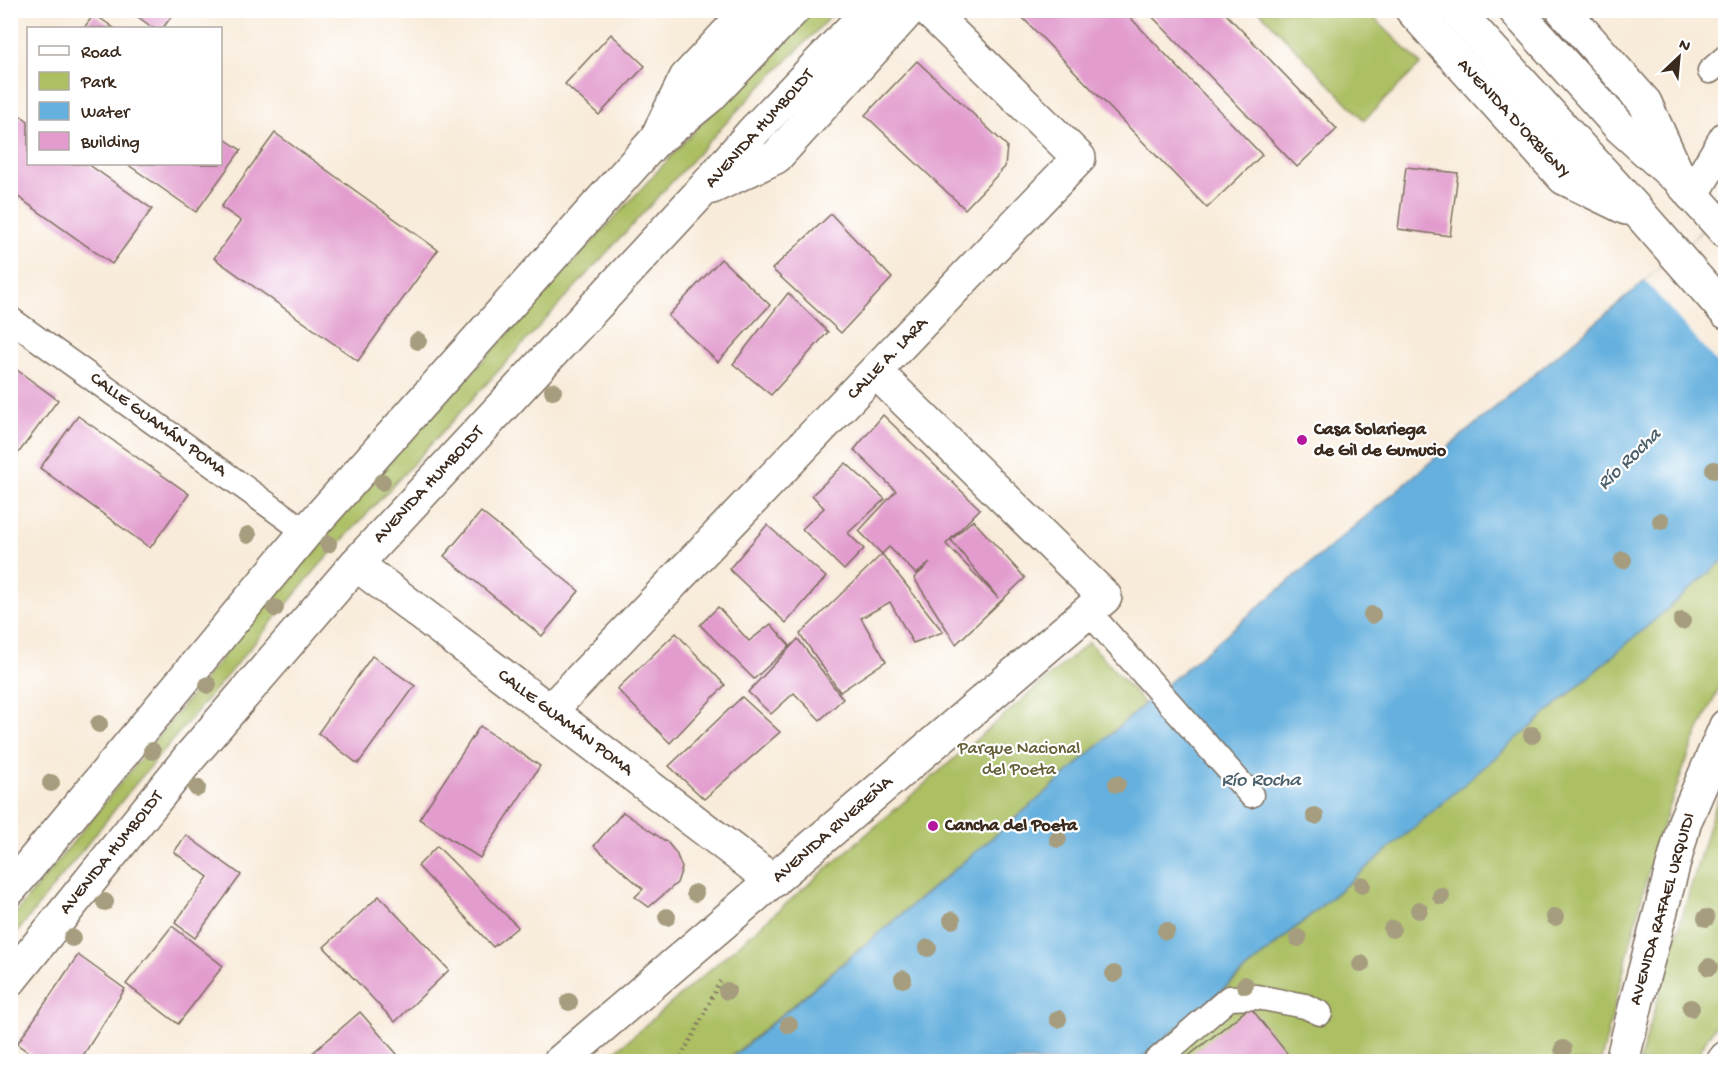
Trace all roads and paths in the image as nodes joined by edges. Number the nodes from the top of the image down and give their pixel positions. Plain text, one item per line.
1 (749, 10) edge
2 (793, 10) edge
3 (870, 10) edge
4 (909, 10) edge
5 (928, 10) edge
6 (1412, 10) edge
7 (1456, 10) edge
8 (1515, 10) edge
9 (1563, 10) edge
10 (1725, 138) edge
11 (653, 143) junction
12 (1687, 189) junction
13 (702, 191) junction
14 (1641, 215) junction
15 (1720, 226) edge
16 (1725, 312) edge
17 (10, 319) edge
18 (876, 372) junction
19 (306, 531) junction
20 (356, 564) junction
21 (1097, 604) junction
22 (550, 711) junction
23 (1725, 726) edge
24 (1251, 795) dead end
25 (773, 881) junction
26 (10, 889) edge
27 (722, 976) dead end
28 (10, 980) edge
29 (1320, 1013) dead end
30 (560, 1062) edge
31 (678, 1062) edge
32 (1155, 1062) edge
33 (1622, 1062) edge

1 - 11 main road
2 - 11 main road
3 - 13 main road, AVENIDA HUMBOLDT
4 - 13 main road
5 - 18 main road, CALLE A. LARA
6 - 14 main road, AVENIDA D'ORBIGNY
7 - 14 main road
8 - 12 main road
9 - 12 main road
10 - 12 main road
11 - 19 main road
12 - 15 main road
13 - 20 main road, AVENIDA HUMBOLDT
14 - 16 main road, AVENIDA D'ORBIGNY
17 - 19 lane, CALLE GUAMÁN POMA
18 - 21 main road
18 - 22 main road, CALLE A. LARA
19 - 26 main road
20 - 22 main road, CALLE GUAMÁN POMA
20 - 28 main road, AVENIDA HUMBOLDT
21 - 24 lane
21 - 25 main road, AVENIDA RIVEREÑA
22 - 25 main road, CALLE GUAMÁN POMA
23 - 33 main road, AVENIDA RAFAEL URQUIDI
25 - 30 main road, AVENIDA RIVEREÑA
27 - 31 path
29 - 32 lane

